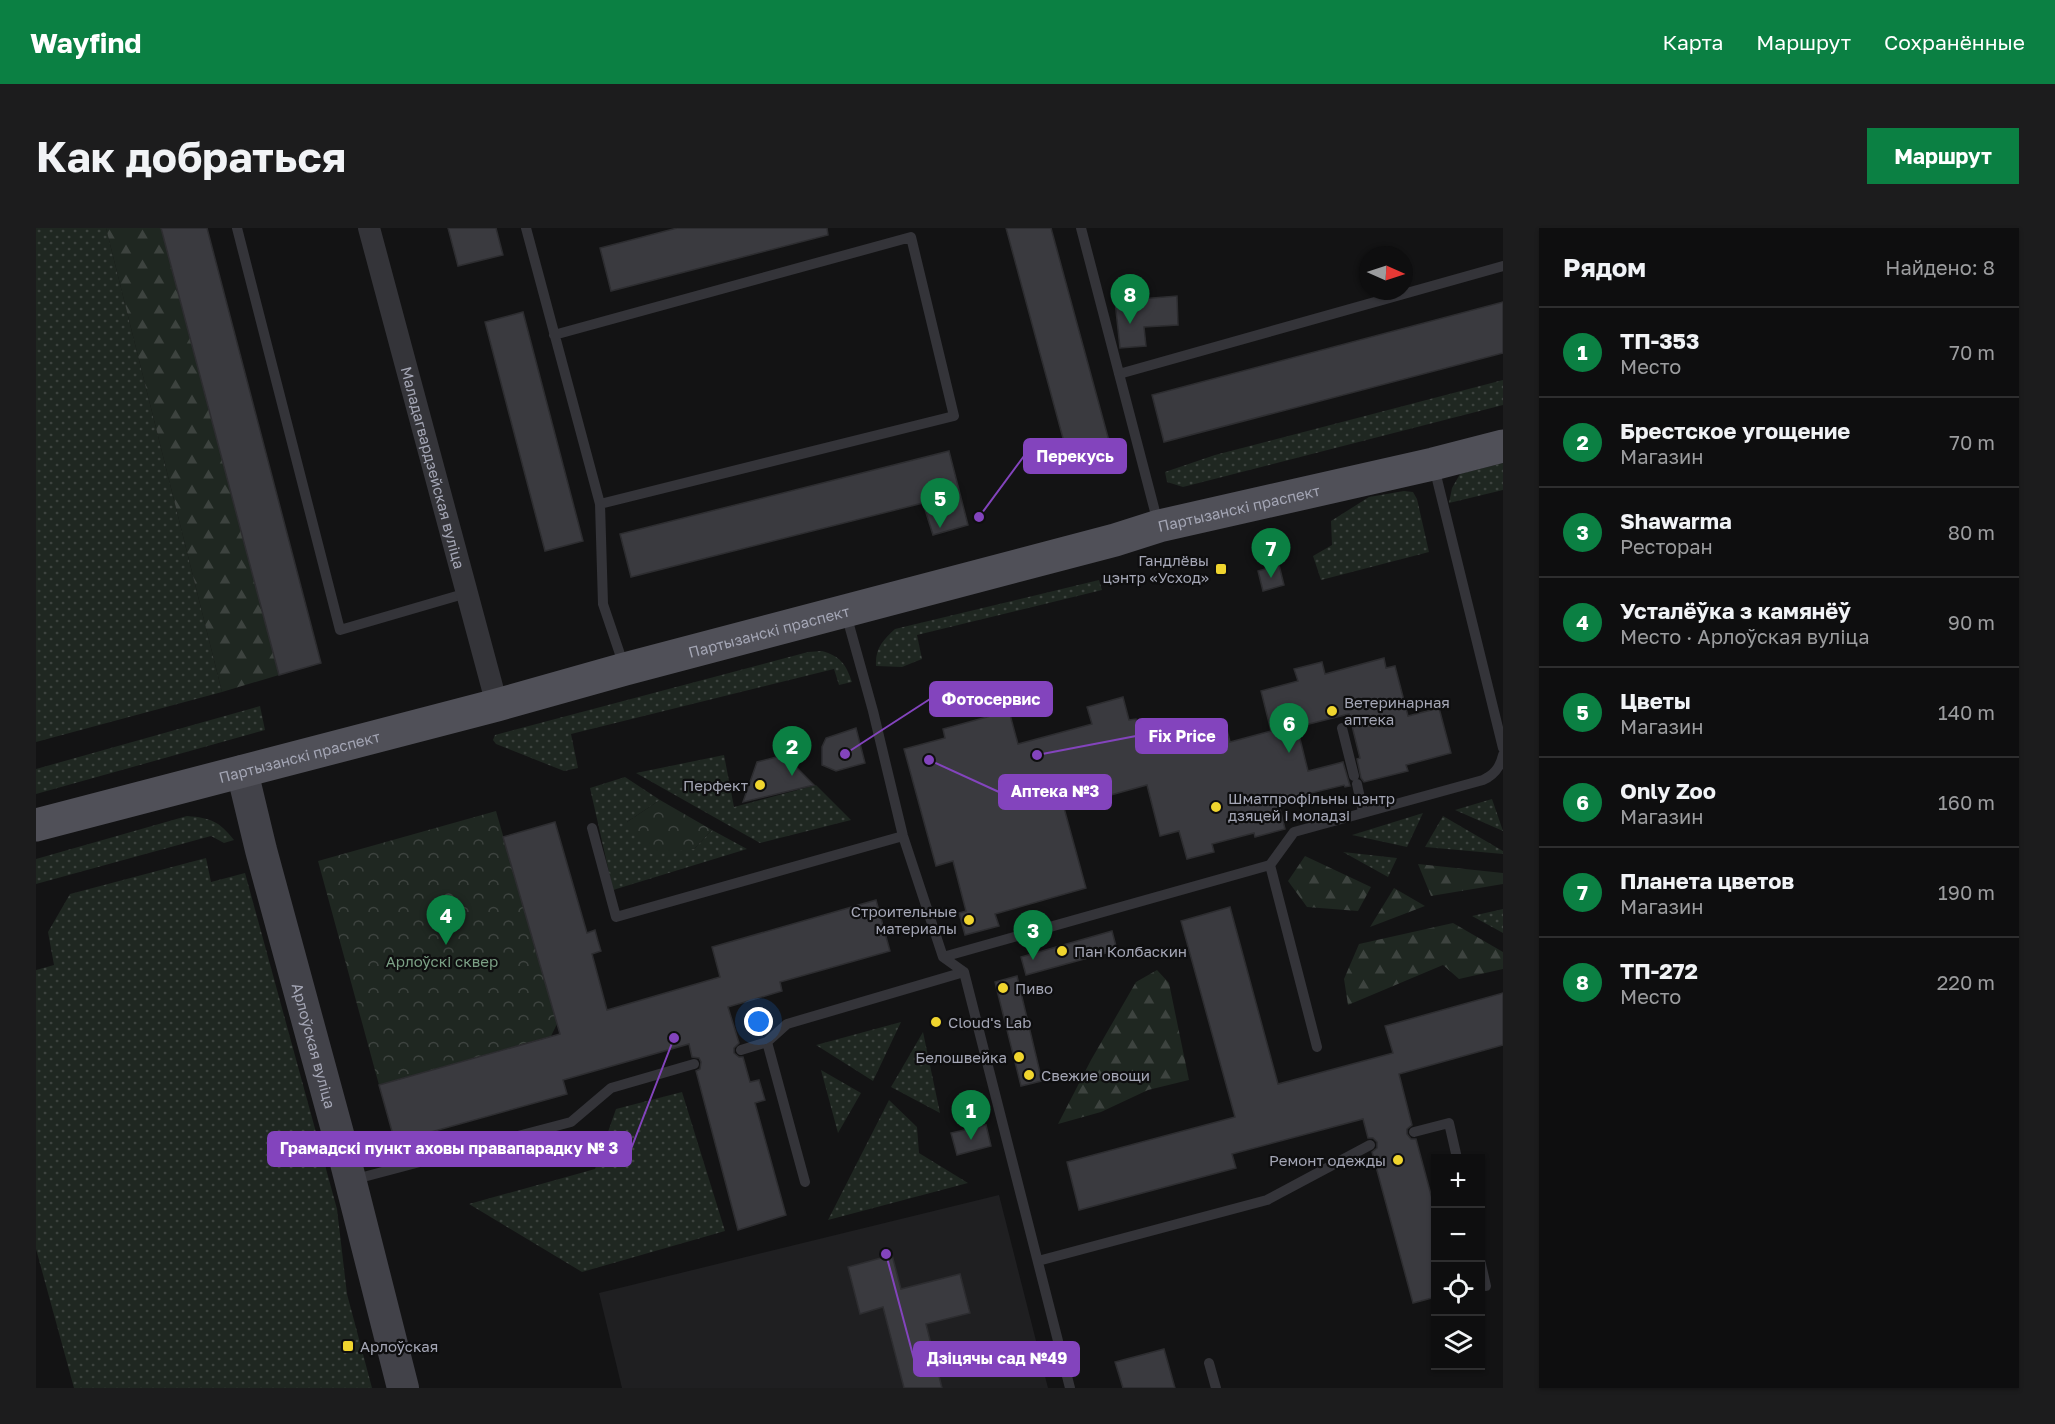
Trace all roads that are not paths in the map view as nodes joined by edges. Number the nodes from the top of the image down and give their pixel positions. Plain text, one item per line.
1 (237, 228) edge
2 (369, 228) edge
3 (526, 228) edge
4 (1081, 228) edge
5 (1503, 266) edge
6 (554, 335) junction
7 (1119, 374) junction
8 (1503, 446) edge
9 (1433, 464) junction
10 (600, 504) junction
11 (1158, 526) junction
12 (467, 593) junction
13 (845, 611) junction
14 (625, 669) junction
15 (496, 705) junction
16 (1342, 728) dead end
17 (1503, 748) edge
18 (1503, 754) edge
19 (242, 771) junction
20 (1363, 812) junction
21 (36, 825) edge
22 (592, 828) dead end
23 (903, 836) junction
24 (1270, 865) junction
25 (943, 957) junction
26 (964, 972) junction
27 (767, 1042) junction
28 (1317, 1047) dead end
29 (741, 1050) dead end
30 (694, 1064) dead end
31 (1414, 1132) dead end
32 (1370, 1145) dead end
33 (1456, 1154) edge
34 (349, 1181) junction
35 (805, 1182) dead end
36 (1038, 1261) junction
37 (1480, 1262) edge
38 (1486, 1286) dead end
39 (1209, 1363) dead end
40 (403, 1388) edge
41 (1070, 1388) edge
42 (1216, 1388) edge

1 - 12 lane
2 - 12 street, Маладагвардзейская вуліца
3 - 6 lane
4 - 7 lane
5 - 7 lane
6 - 10 lane
6 - 10 lane
7 - 11 lane
8 - 9 main road, Партызанскі праспект
9 - 11 main road, Партызанскі праспект
9 - 17 lane
10 - 14 lane
11 - 13 main road, Партызанскі праспект
12 - 15 street, Маладагвардзейская вуліца
13 - 14 main road, Партызанскі праспект
13 - 23 lane
14 - 15 main road, Партызанскі праспект
15 - 19 main road, Партызанскі праспект
16 - 20 lane
18 - 20 lane
19 - 21 main road, Партызанскі праспект
19 - 34 street, Арлоўская вуліца
20 - 24 lane
22 - 23 lane
23 - 25 lane
24 - 25 lane
24 - 28 lane
25 - 26 lane
26 - 27 lane
26 - 36 lane
27 - 29 lane
27 - 35 lane
30 - 34 lane
31 - 33 lane
32 - 36 lane
34 - 40 street, Арлоўская вуліца
36 - 41 lane
37 - 38 lane
39 - 42 lane

